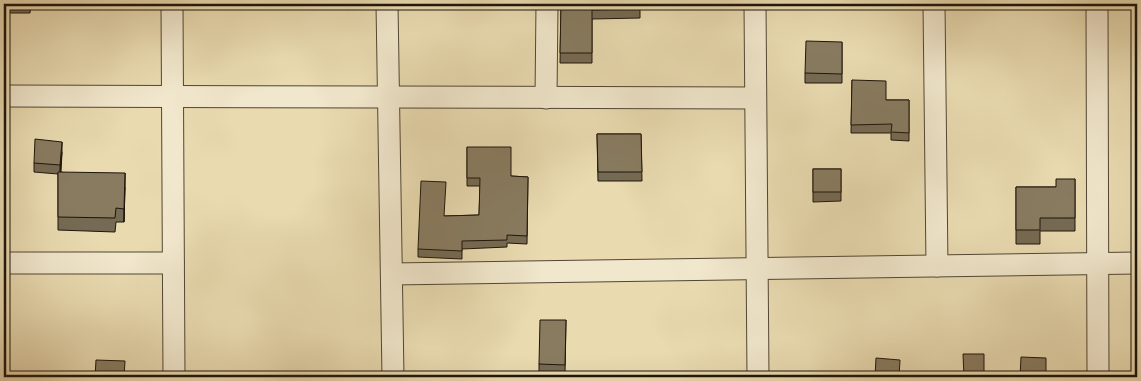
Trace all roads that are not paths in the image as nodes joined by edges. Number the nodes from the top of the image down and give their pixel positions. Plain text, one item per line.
1 (172, 4) edge
2 (387, 4) edge
3 (547, 4) edge
4 (755, 4) edge
5 (934, 4) edge
6 (1097, 4) edge
7 (4, 96) edge
8 (172, 97) junction
9 (389, 97) junction
10 (546, 98) junction
11 (755, 98) junction
12 (4, 263) edge
13 (173, 263) junction
14 (1137, 263) edge
15 (1098, 264) junction
16 (937, 266) junction
17 (758, 269) junction
18 (392, 274) junction
19 (174, 377) edge
20 (393, 377) edge
21 (758, 377) edge
22 (1098, 377) edge

1 - 8 street
2 - 9 street
3 - 10 street
4 - 11 street
5 - 16 street
6 - 15 street
7 - 8 street
8 - 9 street
8 - 13 street
9 - 10 street
9 - 18 street
10 - 11 street
11 - 17 street
12 - 13 street
13 - 19 street
14 - 15 street
15 - 16 street
15 - 22 street
16 - 17 street
17 - 18 street
17 - 21 street
18 - 20 street

